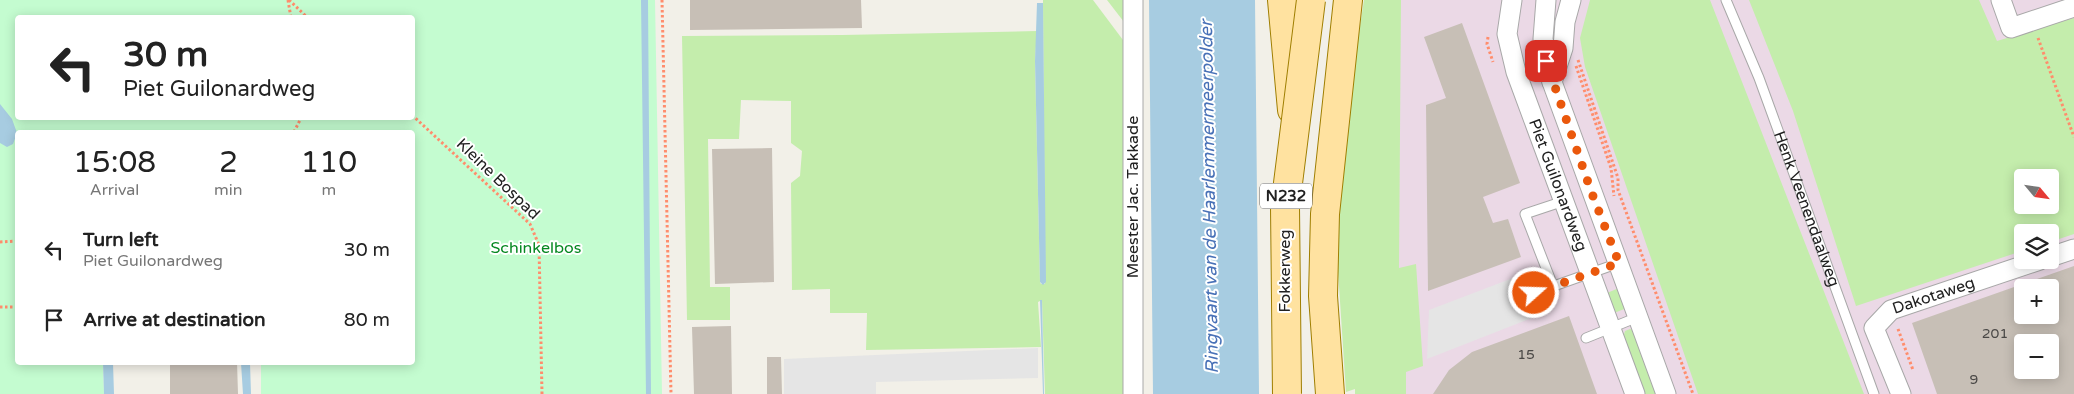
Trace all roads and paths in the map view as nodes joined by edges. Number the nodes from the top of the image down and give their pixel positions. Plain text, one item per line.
1 (289, 0) edge
2 (662, 0) edge
3 (1133, 0) edge
4 (1282, 0) edge
5 (1311, 0) edge
6 (1348, 0) edge
7 (1512, 0) edge
8 (1572, 0) edge
9 (1726, 0) edge
10 (2001, 0) edge
11 (1548, 5) edge
12 (2074, 7) edge
13 (291, 15) edge
14 (305, 15) edge
15 (2032, 21) junction
16 (1574, 55) dead end
17 (1578, 58) dead end
18 (1552, 82) junction
19 (415, 118) edge
20 (2074, 137) edge
21 (1614, 200) dead end
22 (1564, 201) junction
23 (15, 241) edge
24 (0, 242) edge
25 (2074, 249) edge
26 (2059, 254) edge
27 (1619, 263) junction
28 (2014, 269) edge
29 (1590, 273) junction
30 (1553, 286) junction
31 (1534, 293) dead end
32 (15, 307) edge
33 (0, 308) edge
34 (1638, 317) junction
35 (1611, 328) junction
36 (1586, 338) dead end
37 (542, 394) edge
38 (671, 394) edge
39 (1133, 394) edge
40 (1287, 394) edge
41 (1301, 394) edge
42 (1330, 394) edge
43 (1635, 394) edge
44 (1666, 394) edge
45 (1693, 394) edge
46 (1874, 394) edge
47 (1901, 394) edge

1 - 13 path
1 - 14 path
2 - 38 path
3 - 39 street, Meester Jac. Takkade
4 - 41 main road, N232
5 - 40 main road, Fokkerweg / N232, bridge
6 - 42 main road, N232
7 - 22 street, Piet Guilonardweg
8 - 18 street
9 - 46 lane, Henk Veenendaalweg
10 - 15 street
11 - 18 street, Piet Guilonardweg
12 - 15 street
15 - 20 path
16 - 21 path
17 - 45 path
18 - 27 street, Piet Guilonardweg
19 - 37 path, Kleine Bospad
22 - 29 street, Piet Guilonardweg
22 - 30 lane
23 - 24 path
25 - 26 street
27 - 29 lane
27 - 34 street, Piet Guilonardweg
28 - 47 street, Dakotaweg
29 - 30 lane
29 - 35 street, Piet Guilonardweg
30 - 31 lane
32 - 33 path
34 - 35 lane
34 - 44 street, Piet Guilonardweg
35 - 36 lane
35 - 43 street, Piet Guilonardweg

